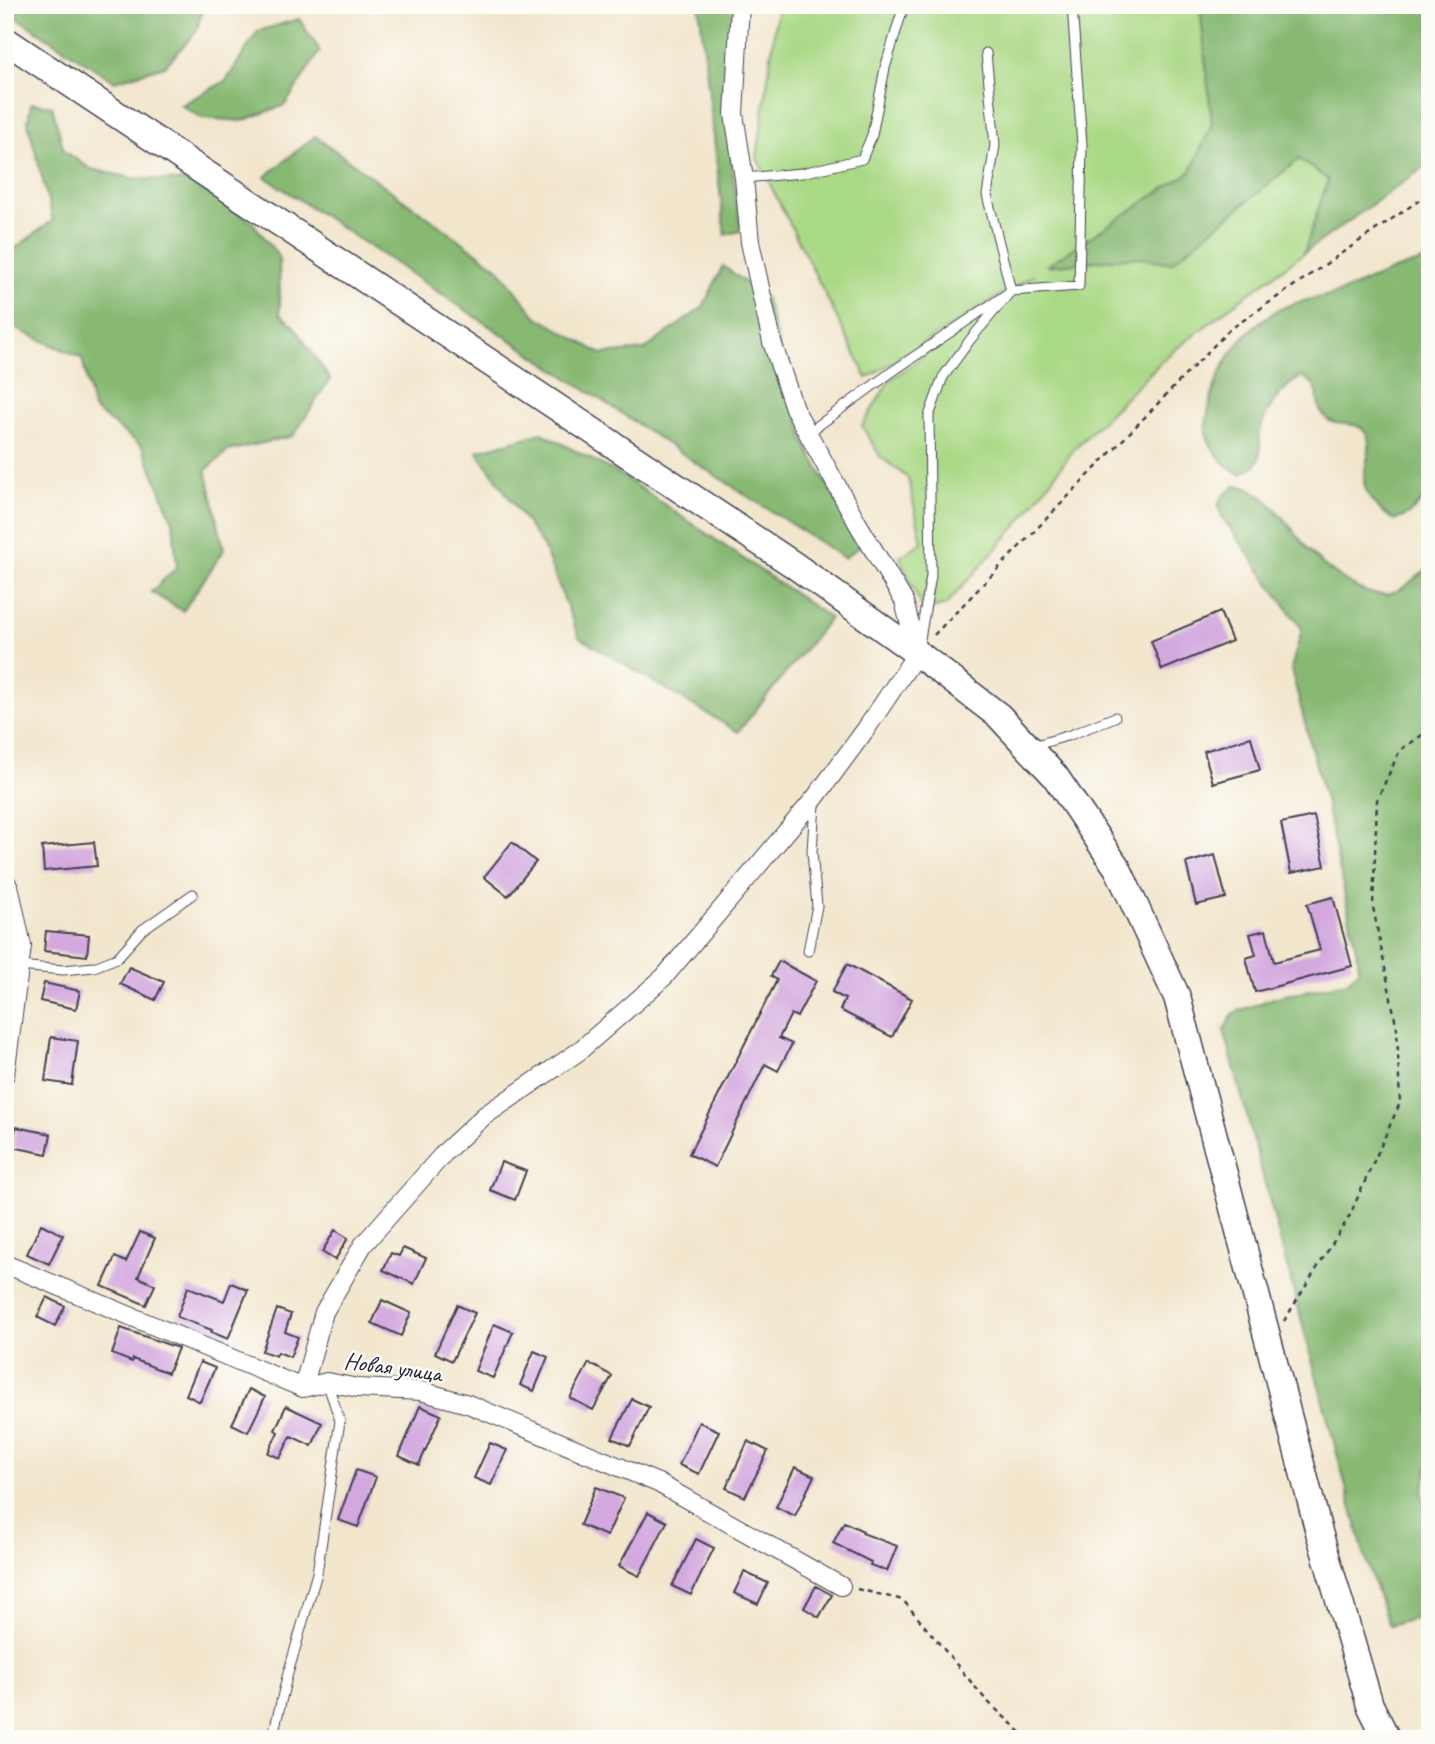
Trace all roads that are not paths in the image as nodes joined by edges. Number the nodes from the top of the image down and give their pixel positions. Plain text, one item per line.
1 (740, 5) edge
2 (904, 5) edge
3 (1072, 5) edge
4 (5, 40) edge
5 (986, 53) dead end
6 (744, 178) junction
7 (1011, 291) junction
8 (807, 433) junction
9 (917, 653) junction
10 (1115, 717) dead end
11 (1028, 747) junction
12 (815, 798) junction
13 (5, 880) edge
14 (193, 894) dead end
15 (808, 951) dead end
16 (19, 966) junction
17 (5, 1075) edge
18 (5, 1264) edge
19 (327, 1382) junction
20 (303, 1388) junction
21 (841, 1586) road end
22 (272, 1739) edge
23 (1387, 1739) edge

1 - 6 street
2 - 6 lane
3 - 7 lane
4 - 9 main road
5 - 7 lane
6 - 8 street
7 - 8 lane
7 - 9 lane
8 - 9 street
9 - 11 main road
9 - 12 street
10 - 11 lane
11 - 23 main road
12 - 15 lane
12 - 20 street
13 - 16 street
14 - 16 lane
16 - 17 street
18 - 20 street
19 - 20 street, Новая улица
19 - 21 street, Новая улица
19 - 22 lane

